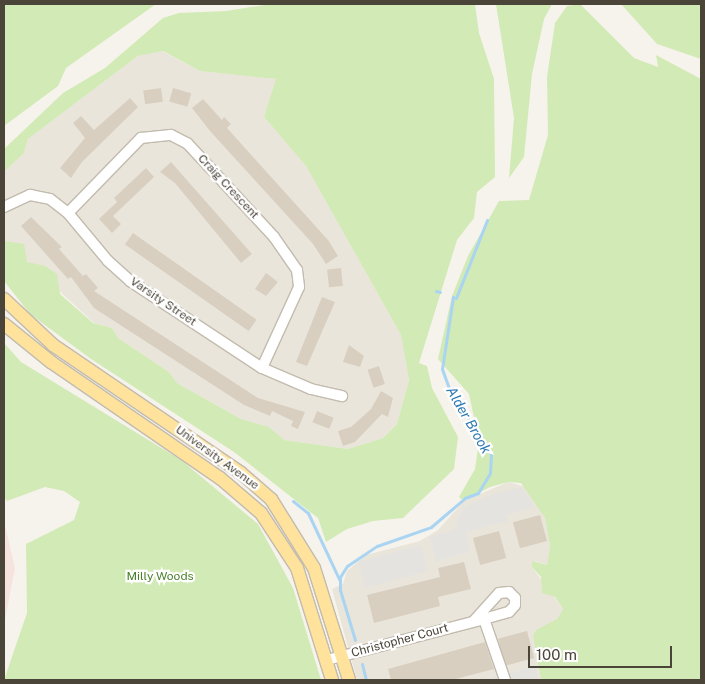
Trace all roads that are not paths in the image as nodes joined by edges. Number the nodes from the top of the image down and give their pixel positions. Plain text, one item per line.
1 (4, 207) edge
2 (68, 213) junction
3 (4, 299) edge
4 (4, 324) edge
5 (262, 368) junction
6 (342, 396) dead end
7 (342, 656) junction
8 (327, 660) junction
9 (332, 680) edge
10 (349, 680) edge
11 (505, 680) edge

1 - 2 street, Varsity Street
2 - 5 street, Varsity Street
2 - 5 street, Craig Crescent
3 - 7 main road, University Avenue
4 - 8 main road, University Avenue
5 - 6 street, Varsity Street
7 - 8 street, Christopher Court
7 - 10 main road, University Avenue
7 - 11 street, Christopher Court
8 - 9 main road, University Avenue

